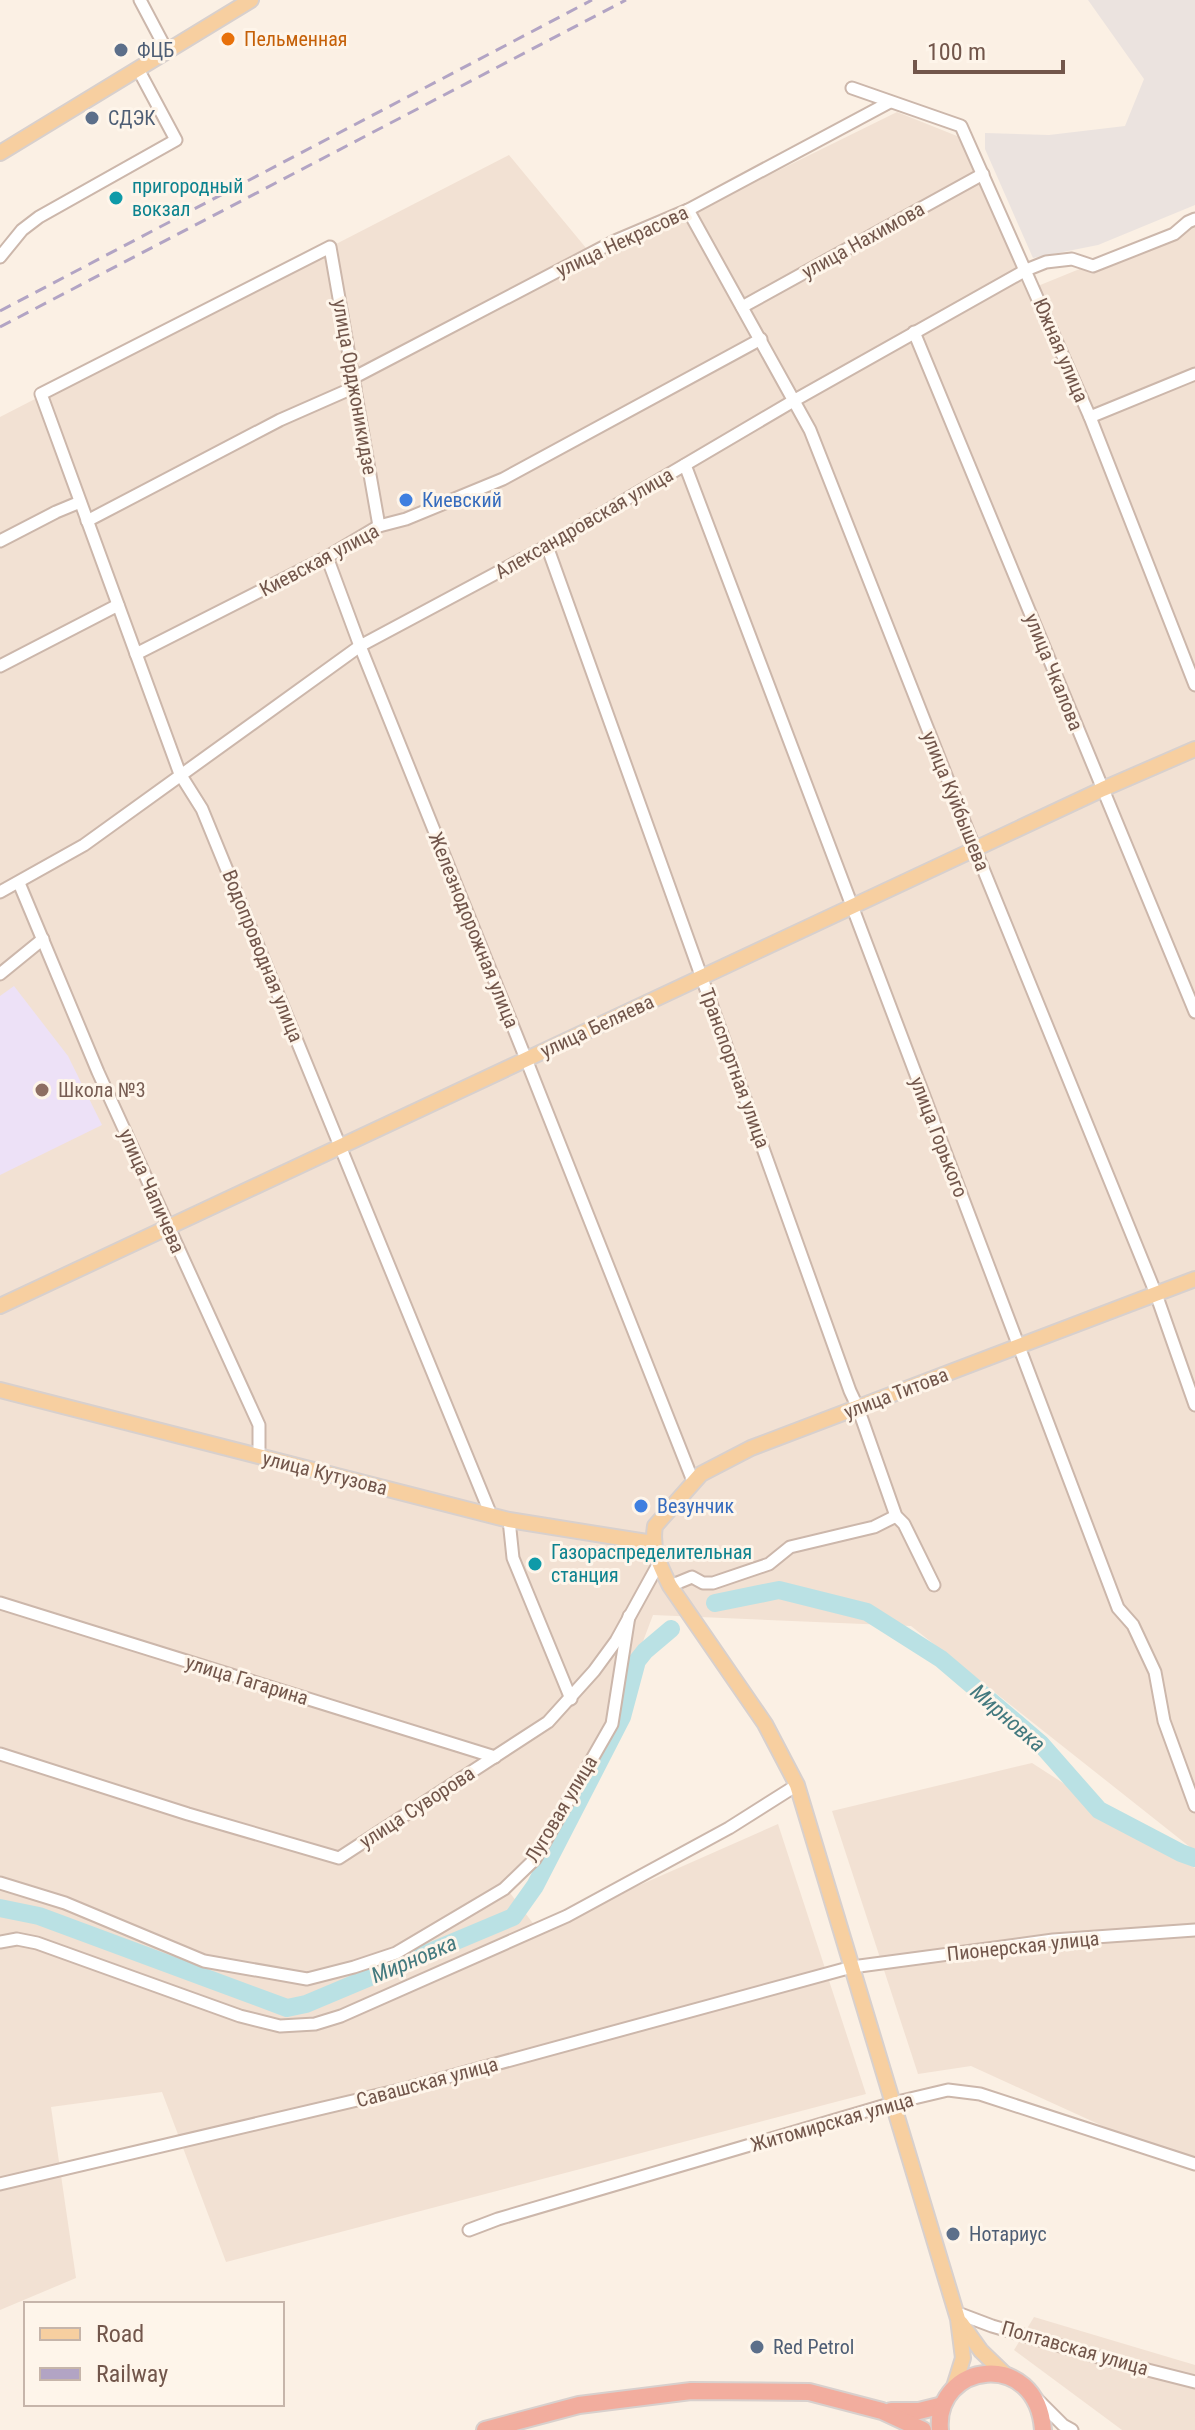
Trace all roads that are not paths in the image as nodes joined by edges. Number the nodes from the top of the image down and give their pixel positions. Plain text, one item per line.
1 (140, 0) edge
2 (251, 0) edge
3 (167, 51) junction
4 (138, 69) junction
5 (852, 88) dead end
6 (890, 102) junction
7 (0, 153) edge
8 (983, 174) junction
9 (688, 210) junction
10 (1195, 219) edge
11 (0, 257) edge
12 (1026, 270) junction
13 (742, 307) junction
14 (914, 332) junction
15 (761, 339) junction
16 (1195, 374) edge
17 (354, 382) junction
18 (41, 394) joint
19 (795, 400) junction
20 (1090, 417) junction
21 (685, 465) junction
22 (80, 502) junction
23 (87, 521) junction
24 (379, 526) junction
25 (0, 541) edge
26 (547, 546) junction
27 (327, 557) junction
28 (118, 605) junction
29 (360, 646) junction
30 (136, 654) junction
31 (0, 666) edge
32 (1195, 685) edge
33 (1195, 749) edge
34 (180, 774) junction
35 (1103, 789) junction
36 (975, 849) junction
37 (19, 883) junction
38 (0, 892) edge
39 (852, 906) junction
40 (43, 939) junction
41 (0, 974) edge
42 (703, 976) junction
43 (1195, 1012) edge
44 (526, 1059) junction
45 (341, 1146) junction
46 (168, 1227) junction
47 (1195, 1279) edge
48 (1156, 1294) junction
49 (0, 1306) edge
50 (1020, 1347) junction
51 (0, 1390) edge
52 (1195, 1405) edge
53 (858, 1408) junction
54 (259, 1456) junction
55 (693, 1481) junction
56 (491, 1515) junction
57 (896, 1516) junction
58 (509, 1520) junction
59 (653, 1543) junction
60 (659, 1563) junction
61 (934, 1585) dead end
62 (670, 1586) junction
63 (0, 1603) edge
64 (629, 1616) junction
65 (571, 1699) junction
66 (0, 1754) edge
67 (495, 1757) junction
68 (797, 1785) junction
69 (1195, 1806) edge
70 (0, 1883) edge
71 (1195, 1930) edge
72 (0, 1942) edge
73 (852, 1967) junction
74 (893, 2103) junction
75 (1195, 2164) edge
76 (0, 2184) edge
77 (469, 2230) dead end
78 (957, 2316) junction
79 (1007, 2376) junction
80 (1195, 2382) edge
81 (953, 2390) junction
82 (1035, 2397) junction
83 (943, 2405) junction
84 (882, 2411) junction
85 (485, 2430) edge
86 (923, 2430) edge
87 (940, 2430) edge
88 (1043, 2430) edge
89 (1072, 2430) edge

1 - 3 street
2 - 3 main road
3 - 4 main road
4 - 7 main road
4 - 11 street
5 - 6 street, Южная улица
6 - 8 street, Южная улица
6 - 9 street, улица Некрасова
8 - 12 street, Южная улица
8 - 13 street, улица Нахимова
9 - 13 street, улица Куйбышева
9 - 17 street, улица Некрасова
10 - 12 street, Александровская улица
12 - 14 street, Александровская улица
12 - 20 street, Южная улица
13 - 15 street, улица Куйбышева
14 - 19 street, Александровская улица
14 - 35 street, улица Чкалова
15 - 19 street, улица Куйбышева
15 - 24 street, Киевская улица
16 - 20 street
17 - 18 street, улица Орджоникидзе
17 - 23 street, улица Некрасова
17 - 24 street, улица Орджоникидзе
18 - 22 street, Водопроводная улица
19 - 21 street, Александровская улица
19 - 36 street, улица Куйбышева
20 - 32 street, Южная улица
21 - 26 street, Александровская улица
21 - 39 street, улица Горького
22 - 23 street, Водопроводная улица
22 - 25 street
23 - 28 street, Водопроводная улица
24 - 27 street, Киевская улица
26 - 29 street, Александровская улица
26 - 42 street, Транспортная улица
27 - 29 street, Железнодорожная улица
27 - 30 street, Киевская улица
28 - 30 street, Водопроводная улица
28 - 31 street
29 - 34 street, Александровская улица
29 - 44 street, Железнодорожная улица
30 - 34 street, Водопроводная улица
33 - 35 main road, улица Беляева
34 - 37 street, Александровская улица
34 - 45 street, Водопроводная улица
35 - 36 main road, улица Беляева
35 - 43 street, улица Чкалова
36 - 39 main road, улица Беляева
36 - 48 street, улица Куйбышева
37 - 38 street, Александровская улица
37 - 40 street, улица Чапичева
39 - 42 main road, улица Беляева
39 - 50 street, улица Горького
40 - 41 street
40 - 46 street, улица Чапичева
42 - 44 main road, улица Беляева
42 - 53 street, Транспортная улица
44 - 45 main road, улица Беляева
44 - 55 street, Железнодорожная улица
45 - 46 main road, улица Беляева
45 - 56 street, Водопроводная улица
46 - 49 main road, улица Беляева
46 - 54 street, улица Чапичева
47 - 48 main road, улица Титова
48 - 50 main road, улица Титова
48 - 52 street, улица Куйбышева
50 - 53 main road, улица Титова
50 - 69 street, улица Горького
51 - 54 main road, улица Кутузова
53 - 55 main road, улица Титова
53 - 57 street, Транспортная улица
54 - 56 main road, улица Кутузова
55 - 59 main road, улица Титова
56 - 58 main road, улица Кутузова
57 - 61 street, Транспортная улица
57 - 62 street
58 - 59 main road, улица Кутузова
58 - 65 street
59 - 60 main road
60 - 62 main road
60 - 64 street, улица Суворова
62 - 68 main road
63 - 67 street, улица Гагарина
64 - 65 street, улица Суворова
64 - 70 street, Луговая улица
65 - 67 street, улица Суворова
66 - 67 street, улица Суворова
68 - 72 street
68 - 73 main road
71 - 73 street, Пионерская улица
73 - 74 main road
73 - 76 street, Савашская улица
74 - 75 street, Житомирская улица
74 - 77 street, Житомирская улица
74 - 78 main road
78 - 79 main road
78 - 80 street, Полтавская улица
78 - 81 main road
79 - 81 highway
79 - 82 highway
81 - 83 highway
82 - 88 highway
82 - 89 street
83 - 84 highway
83 - 87 highway
84 - 85 highway
84 - 86 highway

